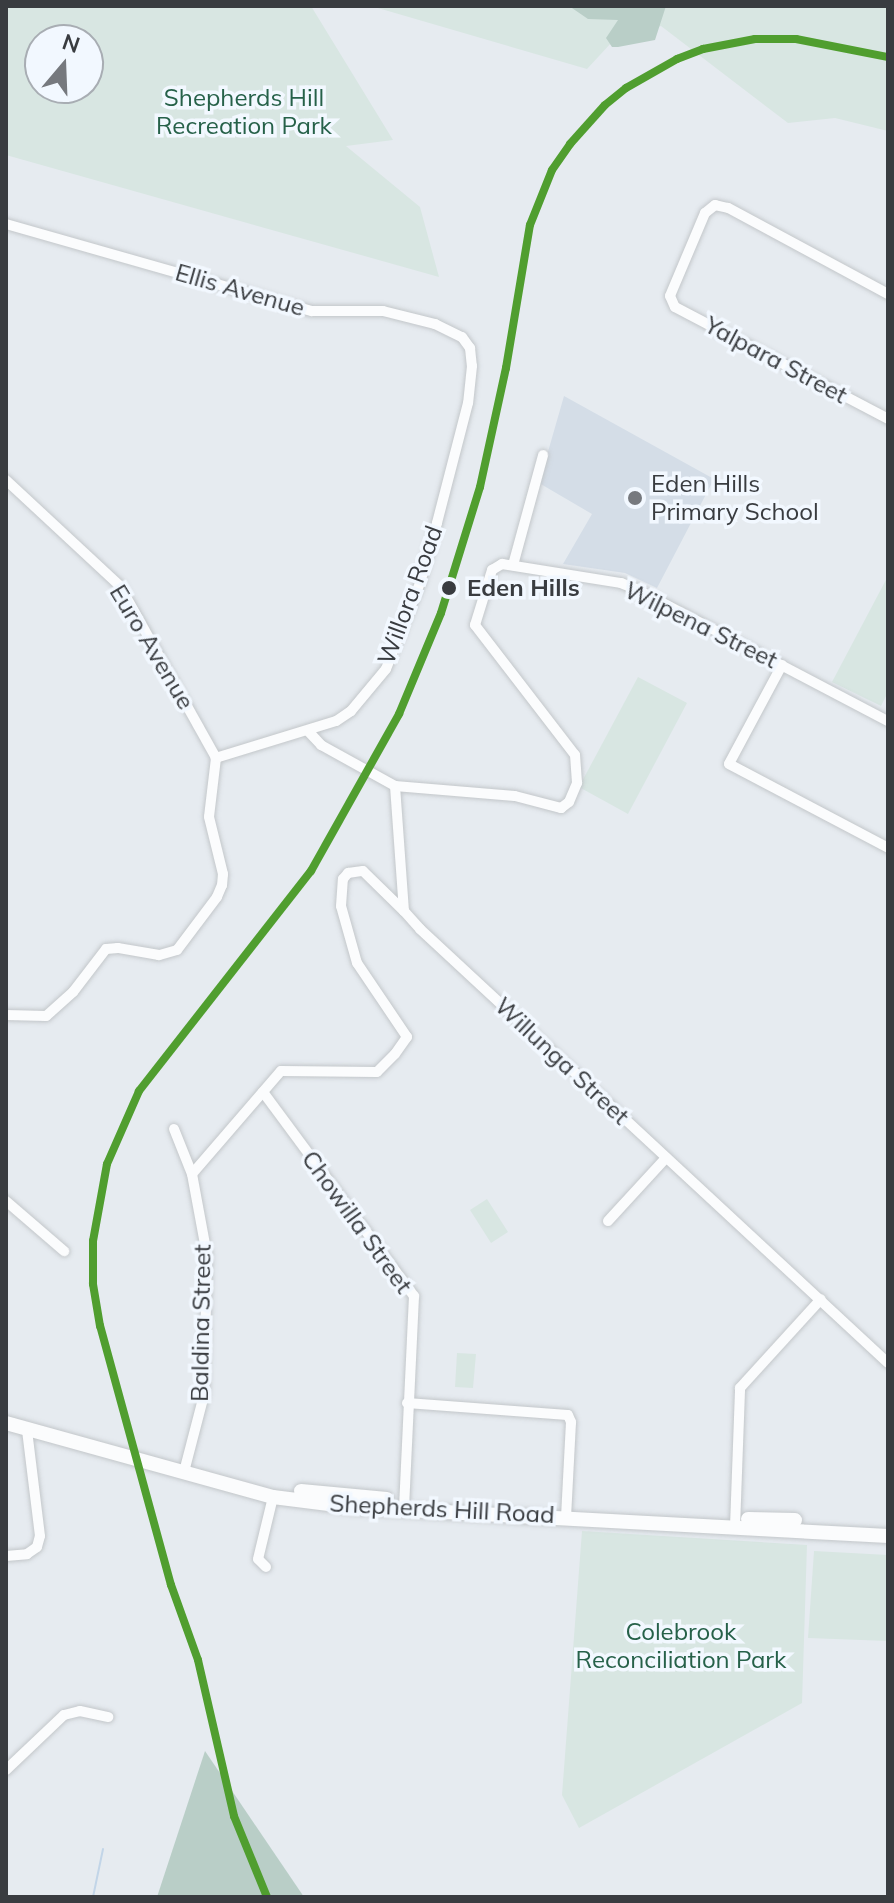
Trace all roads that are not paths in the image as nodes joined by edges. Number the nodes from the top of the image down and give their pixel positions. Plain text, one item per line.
1 (6, 224) edge
2 (888, 294) edge
3 (470, 348) joint
4 (888, 419) edge
5 (543, 455) dead end
6 (6, 480) edge
7 (508, 564) junction
8 (782, 665) junction
9 (888, 721) edge
10 (309, 732) junction
11 (216, 758) junction
12 (395, 786) junction
13 (888, 848) edge
14 (404, 911) junction
15 (6, 1015) edge
16 (263, 1092) junction
17 (174, 1129) dead end
18 (666, 1158) junction
19 (192, 1174) junction
20 (6, 1201) edge
21 (608, 1221) dead end
22 (64, 1251) dead end
23 (821, 1299) junction
24 (888, 1363) edge
25 (407, 1403) junction
26 (6, 1415) edge
27 (6, 1423) edge
28 (27, 1430) junction
29 (185, 1468) junction
30 (273, 1497) junction
31 (404, 1504) junction
32 (566, 1511) junction
33 (735, 1523) junction
34 (888, 1526) edge
35 (888, 1536) edge
36 (6, 1556) edge
37 (266, 1567) dead end
38 (108, 1717) dead end
39 (6, 1770) edge

1 - 3 street, Ellis Avenue
2 - 4 street, Yalpara Street
3 - 10 street, Willora Road
5 - 7 street
6 - 11 street, Euro Avenue
7 - 8 street, Wilpena Street
7 - 12 street
8 - 9 street, Wilpena Street
8 - 13 street
10 - 11 street, Willora Road
10 - 12 street
11 - 15 street
12 - 14 street
14 - 16 street, Willunga Street
14 - 18 street, Willunga Street
16 - 19 street
16 - 25 street, Chowilla Street
17 - 19 street, Baldina Street
18 - 21 street
18 - 23 street, Willunga Street
19 - 29 street, Baldina Street
20 - 22 street
23 - 24 street, Willunga Street
23 - 33 street
25 - 31 street, Chowilla Street
25 - 32 street
26 - 29 main road, Shepherds Hill Road
27 - 28 main road, Shepherds Hill Road
28 - 29 main road, Shepherds Hill Road
28 - 36 street
29 - 30 main road, Shepherds Hill Road
29 - 31 main road, Shepherds Hill Road
30 - 31 main road, Shepherds Hill Road
30 - 37 street
31 - 32 main road, Shepherds Hill Road
32 - 33 main road, Shepherds Hill Road
33 - 34 main road, Shepherds Hill Road
33 - 35 main road, Shepherds Hill Road
38 - 39 street

